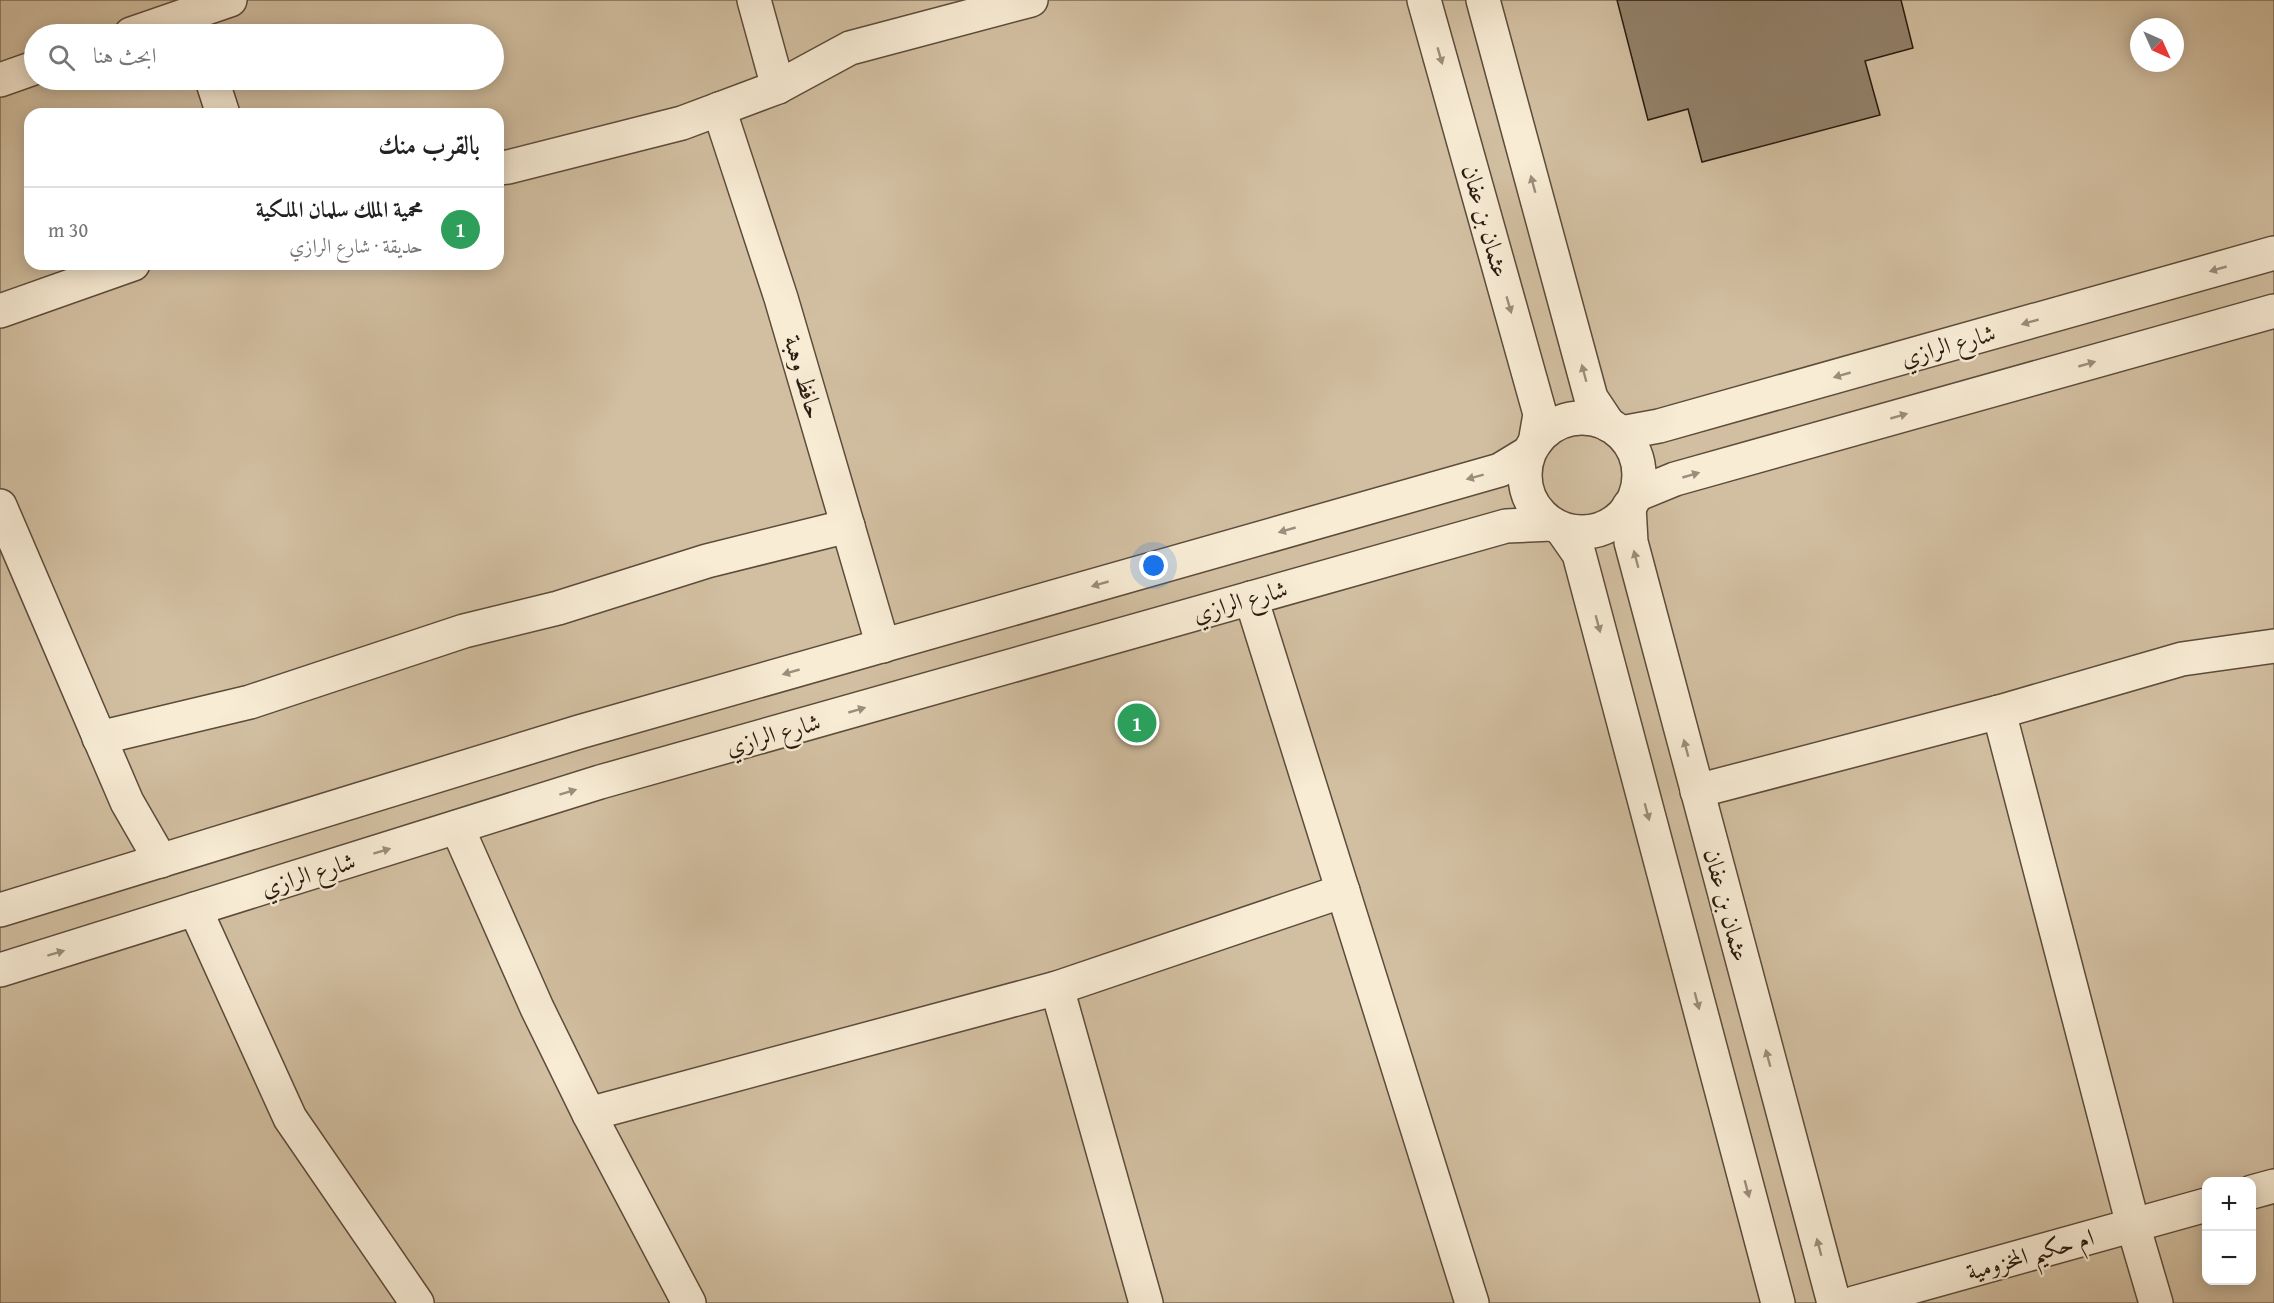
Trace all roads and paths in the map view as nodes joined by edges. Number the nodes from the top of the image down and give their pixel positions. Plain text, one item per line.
1 (230, 0) edge
2 (754, 0) edge
3 (1031, 0) edge
4 (1424, 0) edge
5 (1483, 0) edge
6 (190, 16) edge
7 (164, 24) edge
8 (24, 72) edge
9 (0, 80) edge
10 (778, 87) junction
11 (215, 90) edge
12 (221, 108) edge
13 (719, 109) junction
14 (504, 167) edge
15 (2274, 253) edge
16 (116, 270) edge
17 (0, 311) edge
18 (2274, 311) edge
19 (1615, 429) junction
20 (1531, 448) junction
21 (1632, 500) junction
22 (0, 506) edge
23 (848, 526) junction
24 (1558, 527) junction
25 (1251, 598) junction
26 (883, 646) junction
27 (2274, 646) edge
28 (1999, 712) junction
29 (99, 738) junction
30 (1697, 791) junction
31 (457, 827) junction
32 (161, 861) junction
33 (1343, 891) junction
34 (195, 909) junction
35 (0, 910) edge
36 (0, 970) edge
37 (1057, 988) junction
38 (589, 1114) junction
39 (2274, 1186) edge
40 (2256, 1191) edge
41 (2202, 1206) edge
42 (2133, 1225) junction
43 (417, 1303) edge
44 (689, 1303) edge
45 (1146, 1303) edge
46 (1472, 1303) edge
47 (1778, 1303) edge
48 (1834, 1303) edge
49 (1854, 1303) edge
50 (2156, 1303) edge

1 - 6 street
2 - 10 street
3 - 10 street
4 -> 20 street, عثمان بن عفان
19 -> 5 street
6 - 7 street
8 - 9 street
10 - 13 street
11 - 12 street
13 - 14 street
13 - 23 street, حافظ وهبة
15 -> 19 street, شارع الرازي
16 - 17 street
21 -> 18 street
19 - 20 street
19 - 21 street
20 - 24 street
20 -> 26 street
21 - 24 street
30 -> 21 street, عثمان بن عفان
22 - 29 street
23 - 26 street, حافظ وهبة
23 - 29 street
24 - 25 street, شارع الرازي
24 -> 47 street
31 -> 25 street, شارع الرازي
25 - 33 street
26 -> 32 street
27 - 28 street
28 - 30 street
28 - 42 street
29 - 32 street
48 -> 30 street, عثمان بن عفان
34 -> 31 street, شارع الرازي
31 - 38 street
32 - 35 street
33 - 37 street
33 - 46 street
36 -> 34 street, شارع الرازي
34 - 43 street
37 - 38 street
37 - 45 street
38 - 44 street
39 - 40 street
41 - 42 street, ام حكيم المخزومية
42 - 49 street, ام حكيم المخزومية
42 - 50 street

